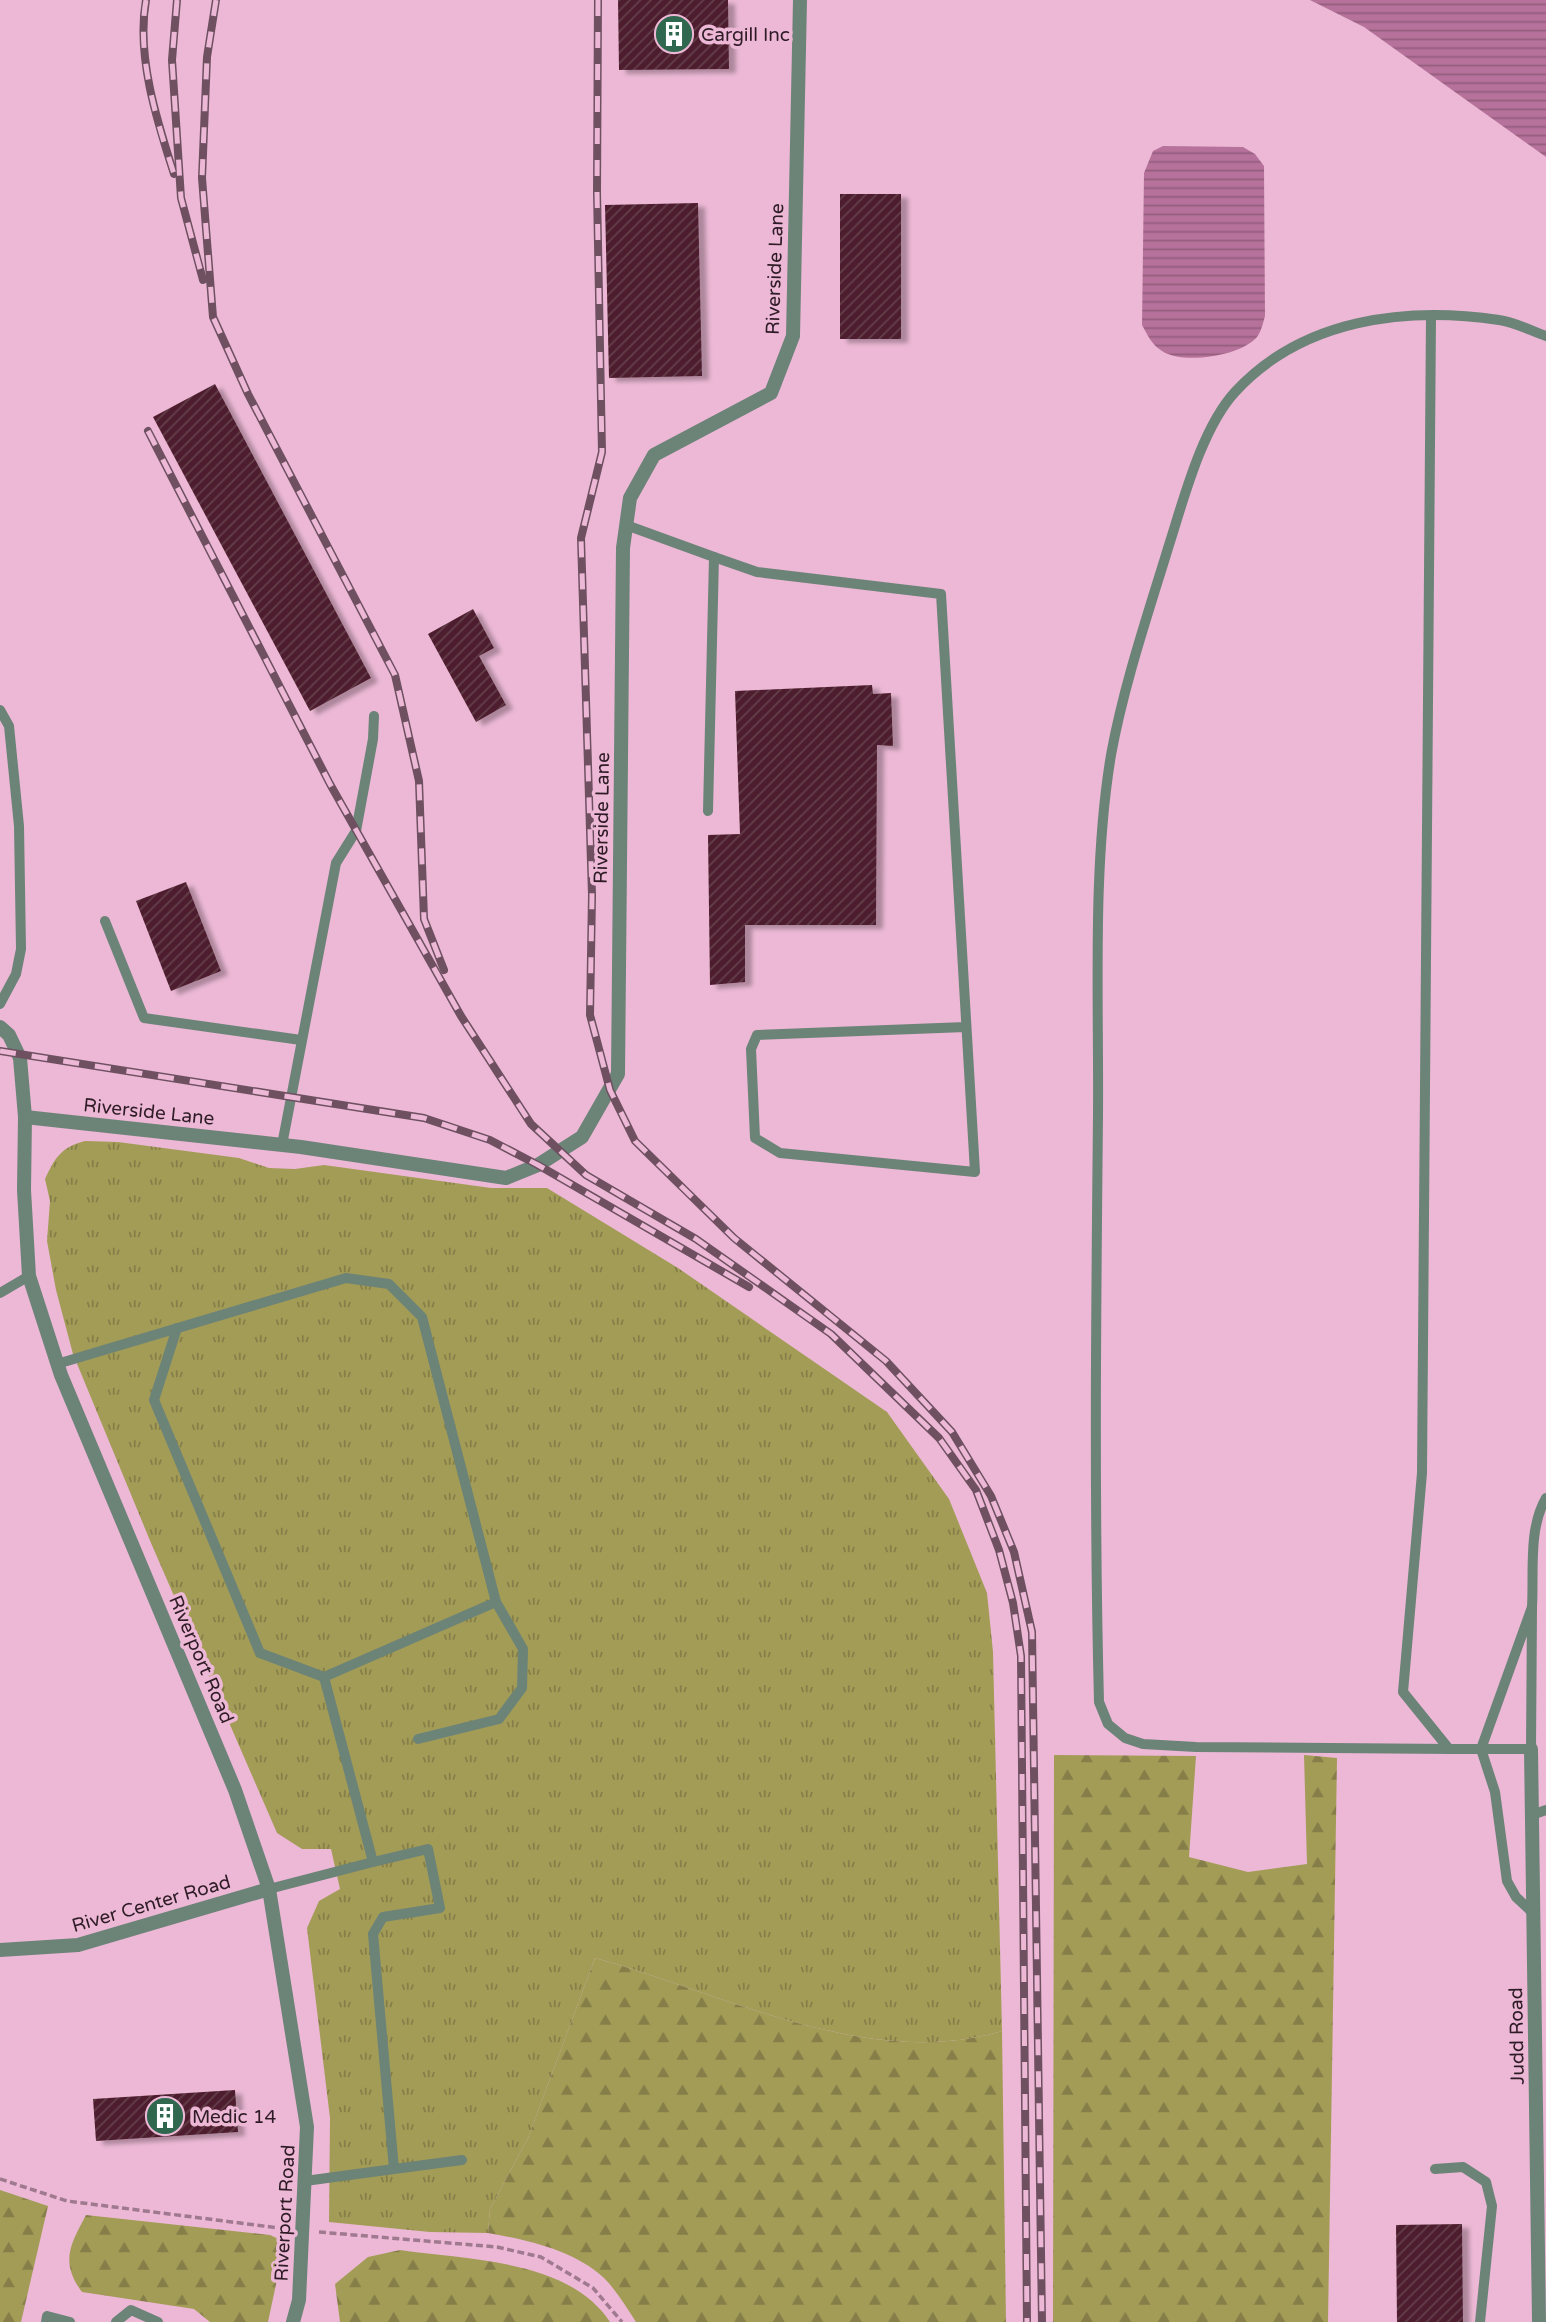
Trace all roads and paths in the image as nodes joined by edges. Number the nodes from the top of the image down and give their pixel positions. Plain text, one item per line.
1 (800, 0) edge
2 (1431, 316) junction
3 (1546, 336) edge
4 (626, 525) junction
5 (715, 557) junction
6 (0, 710) edge
7 (374, 716) dead end
8 (708, 811) dead end
9 (105, 920) dead end
10 (0, 1004) edge
11 (0, 1027) edge
12 (966, 1027) junction
13 (301, 1040) junction
14 (25, 1117) junction
15 (282, 1145) junction
16 (29, 1276) junction
17 (0, 1293) edge
18 (177, 1328) junction
19 (57, 1364) junction
20 (1546, 1498) edge
21 (496, 1602) junction
22 (1532, 1607) junction
23 (324, 1677) junction
24 (418, 1739) dead end
25 (1531, 1748) junction
26 (1449, 1749) junction
27 (1481, 1749) junction
28 (1539, 1812) edge
29 (373, 1861) junction
30 (269, 1889) junction
31 (1533, 1913) junction
32 (0, 1950) edge
33 (462, 2160) dead end
34 (394, 2169) junction
35 (1435, 2169) dead end
36 (305, 2181) junction
37 (46, 2322) edge
38 (70, 2322) edge
39 (116, 2322) edge
40 (159, 2322) edge
41 (293, 2322) edge
42 (1480, 2322) edge
43 (1539, 2322) edge

1 - 4 street, Riverside Lane
2 - 3 lane
2 - 26 lane
2 - 26 lane
4 - 5 lane
4 - 15 street, Riverside Lane
5 - 8 lane
5 - 12 lane
6 - 10 lane
7 - 13 lane
9 - 13 lane
11 - 14 street, Riverport Road
12 - 12 lane
13 - 15 lane
14 - 15 street, Riverside Lane
14 - 16 street, Riverport Road
16 - 17 lane
16 - 19 street, Riverport Road
18 - 19 lane
18 - 21 lane
18 - 23 lane
19 - 30 street, Riverport Road
20 - 22 lane
21 - 23 lane
21 - 24 lane
22 - 25 lane
22 - 27 lane
23 - 29 lane
25 - 27 lane
25 - 28 street, Judd Road
26 - 27 lane
27 - 31 lane
28 - 31 street, Judd Road
29 - 30 lane
29 - 34 lane
30 - 32 street, River Center Road
30 - 36 street, Riverport Road
31 - 43 street, Judd Road
33 - 34 lane
34 - 36 lane
35 - 42 lane
36 - 41 street, Riverport Road
37 - 38 lane
39 - 40 lane

